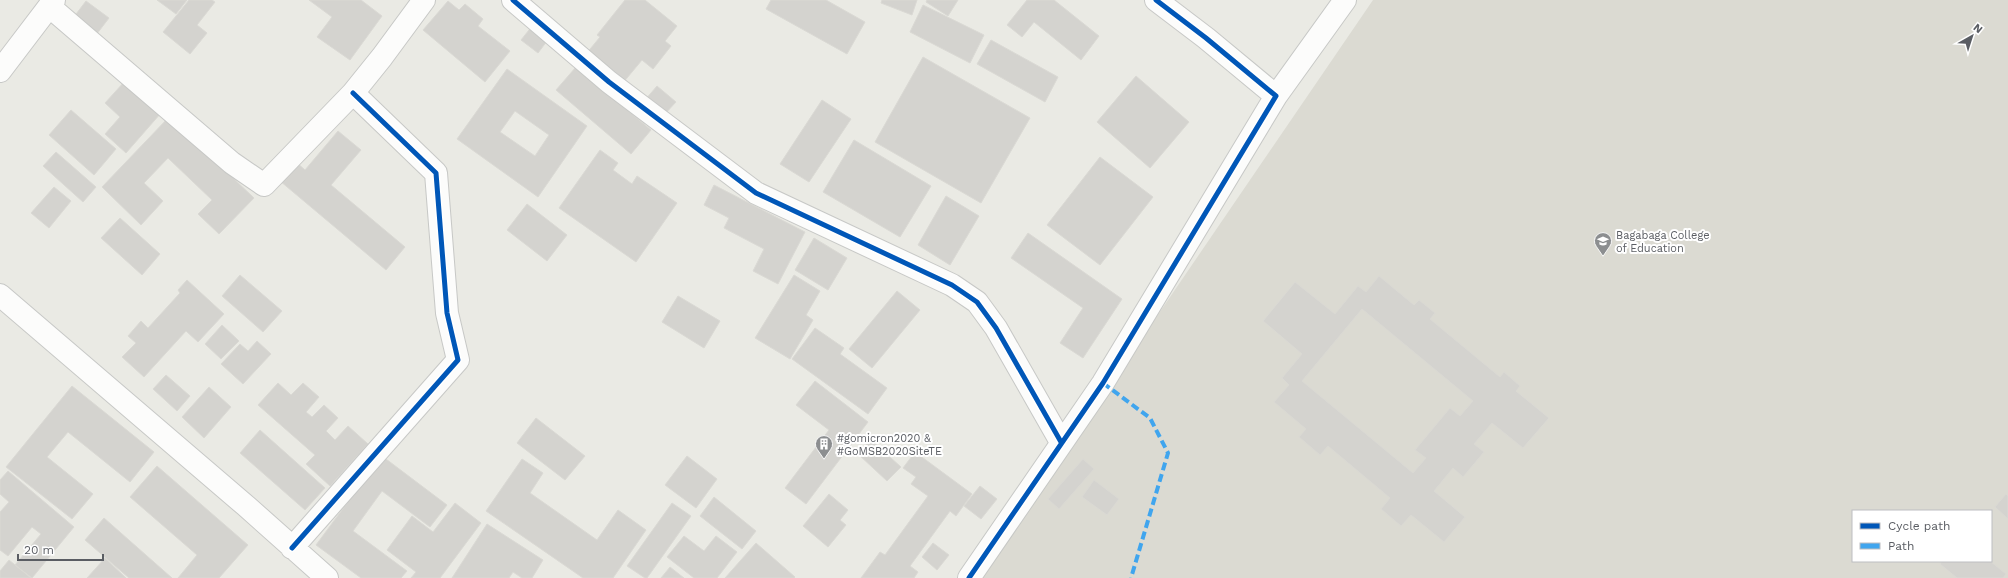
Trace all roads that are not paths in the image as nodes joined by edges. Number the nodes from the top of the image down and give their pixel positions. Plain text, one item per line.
1 (424, 0) edge
2 (512, 0) edge
3 (1156, 0) edge
4 (1345, 0) edge
5 (52, 3) edge
6 (0, 71) edge
7 (353, 93) junction
8 (1276, 96) junction
9 (0, 296) edge
10 (1061, 442) junction
11 (292, 548) junction
12 (327, 578) edge
13 (969, 578) edge

1 - 7 street
2 - 10 street
3 - 8 street
4 - 8 street
5 - 6 street
5 - 7 street
7 - 11 street
8 - 10 street
9 - 11 street
10 - 13 street
11 - 12 street

